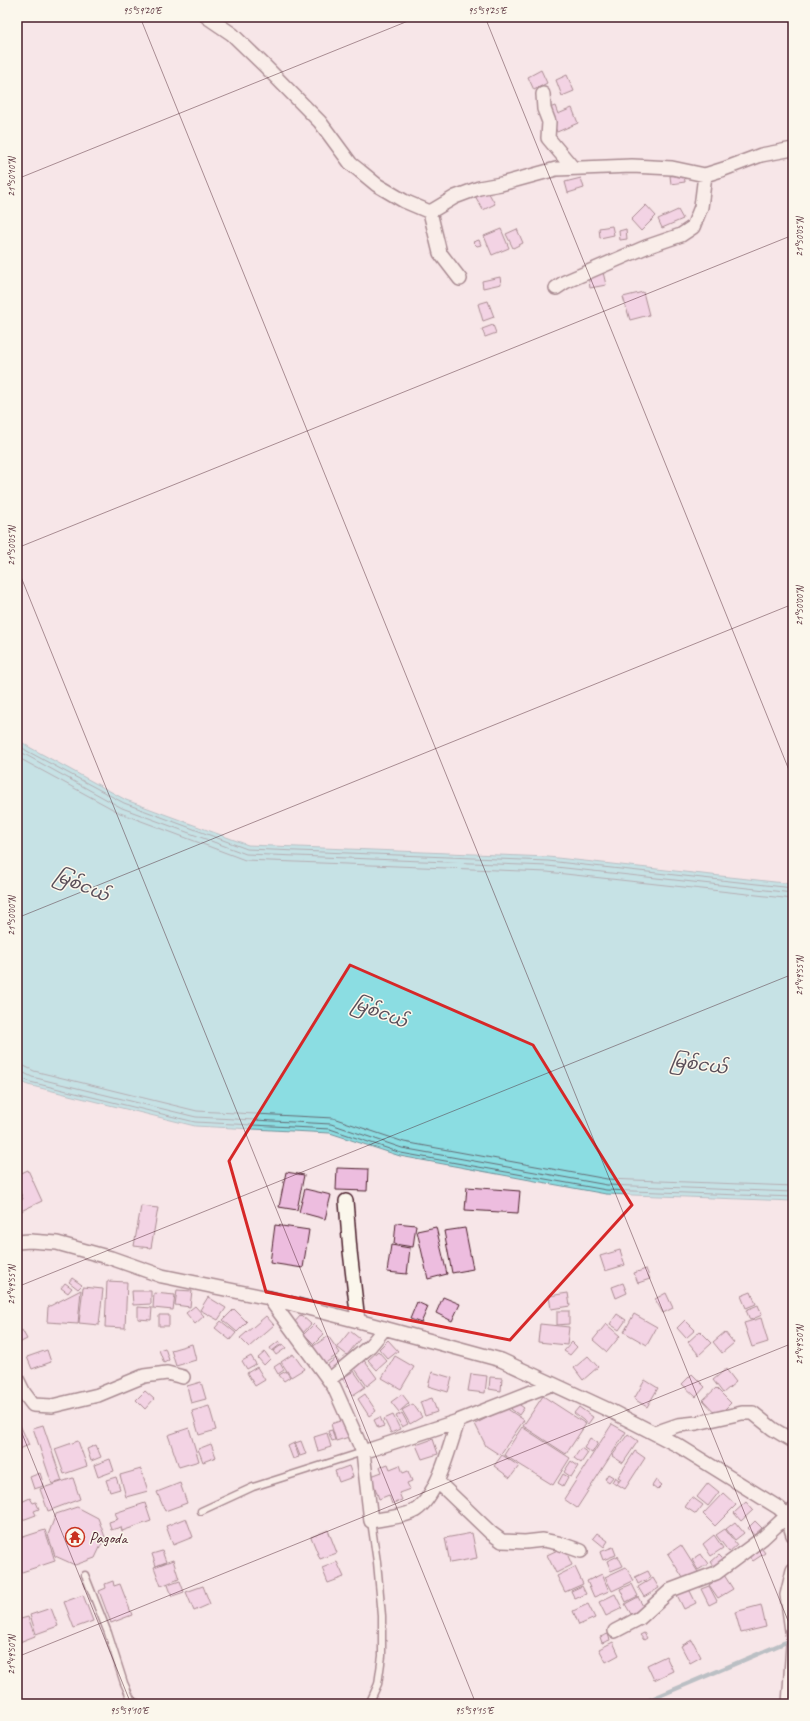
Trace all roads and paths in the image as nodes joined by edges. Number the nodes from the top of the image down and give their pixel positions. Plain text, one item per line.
1 (207, 17) edge
2 (543, 94) dead end
3 (793, 149) edge
4 (573, 168) junction
5 (705, 175) junction
6 (430, 212) junction
7 (460, 279) dead end
8 (556, 288) dead end
9 (346, 1201) dead end
10 (17, 1242) edge
11 (269, 1298) junction
12 (358, 1320) junction
13 (385, 1328) junction
14 (183, 1377) dead end
15 (17, 1379) edge
16 (329, 1380) junction
17 (552, 1384) junction
18 (458, 1421) junction
19 (655, 1434) junction
20 (793, 1441) edge
21 (363, 1452) junction
22 (438, 1482) junction
23 (201, 1511) dead end
24 (790, 1513) edge
25 (371, 1521) junction
26 (793, 1534) edge
27 (581, 1551) dead end
28 (793, 1570) edge
29 (85, 1575) dead end
30 (790, 1595) edge
31 (615, 1631) dead end
32 (793, 1638) edge
33 (793, 1645) edge
34 (138, 1704) edge
35 (369, 1704) edge
36 (789, 1704) edge

1 - 6 street
2 - 4 street
3 - 5 street
4 - 5 street
4 - 6 street
5 - 8 street
6 - 7 street
9 - 12 street
10 - 11 street
11 - 12 street
11 - 16 street
12 - 13 street
13 - 16 street
13 - 17 street
14 - 15 street
16 - 21 street
17 - 18 street
17 - 19 street
18 - 21 street
18 - 22 street
19 - 20 street
19 - 24 street
21 - 23 lane
21 - 25 street
22 - 25 street
22 - 27 street
24 - 26 street
24 - 31 street
25 - 35 lane
28 - 30 street
29 - 34 lane
30 - 32 street
33 - 36 street

